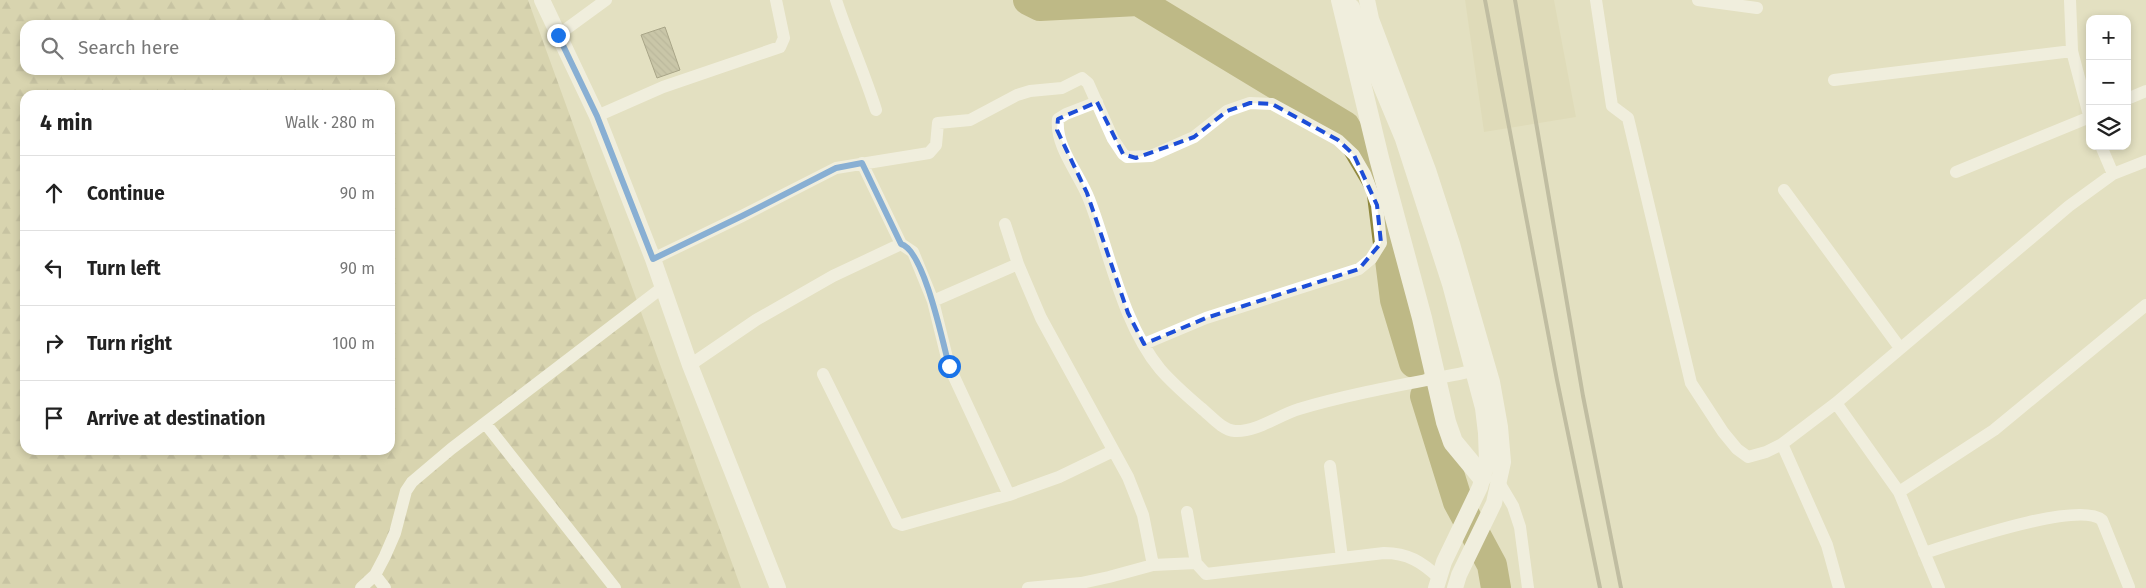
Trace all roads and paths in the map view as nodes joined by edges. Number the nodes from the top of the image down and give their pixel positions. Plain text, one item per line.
1 (542, 0) edge
2 (606, 0) edge
3 (776, 0) edge
4 (836, 0) edge
5 (1341, 0) edge
6 (1351, 0) edge
7 (1368, 0) edge
8 (1596, 0) edge
9 (1698, 0) edge
10 (2070, 0) edge
11 (1757, 8) dead end
12 (558, 35) junction
13 (2072, 51) junction
14 (1834, 80) dead end
15 (2146, 91) edge
16 (2131, 97) edge
17 (1096, 102) junction
18 (2087, 105) edge
19 (876, 110) dead end
20 (597, 116) junction
21 (2086, 119) edge
22 (2103, 150) edge
23 (2146, 161) edge
24 (862, 163) junction
25 (1956, 172) dead end
26 (2113, 174) junction
27 (1784, 190) dead end
28 (1005, 224) dead end
29 (901, 244) junction
30 (653, 259) junction
31 (1018, 264) junction
32 (663, 287) junction
33 (933, 300) junction
34 (2146, 305) edge
35 (1144, 344) junction
36 (1900, 348) junction
37 (690, 365) junction
38 (1473, 371) junction
39 (823, 374) dead end
40 (1836, 403) junction
41 (485, 423) junction
42 (1782, 444) junction
43 (1113, 451) junction
44 (1330, 466) dead end
45 (1487, 477) junction
46 (1899, 492) junction
47 (1009, 495) junction
48 (1187, 512) dead end
49 (1924, 553) junction
50 (1342, 558) junction
51 (1196, 563) junction
52 (1152, 565) junction
53 (375, 575) junction
54 (1457, 582) edge
55 (1438, 583) edge
56 (2129, 587) dead end
57 (362, 588) edge
58 (385, 588) edge
59 (615, 588) edge
60 (778, 588) edge
61 (1028, 588) edge
62 (1528, 588) edge
63 (1839, 588) edge
64 (1939, 588) edge

1 - 12 street
2 - 12 street
3 - 20 street
4 - 19 street
5 - 45 main road
6 - 38 street
7 - 45 street
8 - 42 street
9 - 11 street
10 - 13 street
12 - 20 street
13 - 14 street
13 - 18 street
15 - 16 street
17 - 24 street
17 - 35 street
17 - 35 street
20 - 30 street
21 - 25 street
22 - 26 street
23 - 26 street
24 - 29 street
24 - 30 street
26 - 36 street
27 - 36 street
28 - 31 street
29 - 33 street
29 - 37 street
30 - 32 street
31 - 33 street
31 - 43 street
32 - 37 street
32 - 41 street
33 - 47 street
34 - 46 street
35 - 38 street
36 - 40 street
37 - 60 street
38 - 45 street
39 - 47 street
40 - 42 street
40 - 46 street
41 - 53 street
41 - 59 street
42 - 63 street
43 - 47 street
43 - 52 street
44 - 50 street
45 - 54 street
45 - 55 street
45 - 62 street
46 - 49 street
48 - 51 street
49 - 56 street
49 - 64 street
50 - 51 street
50 - 55 street
51 - 52 street
52 - 61 street
53 - 57 street
53 - 58 street

